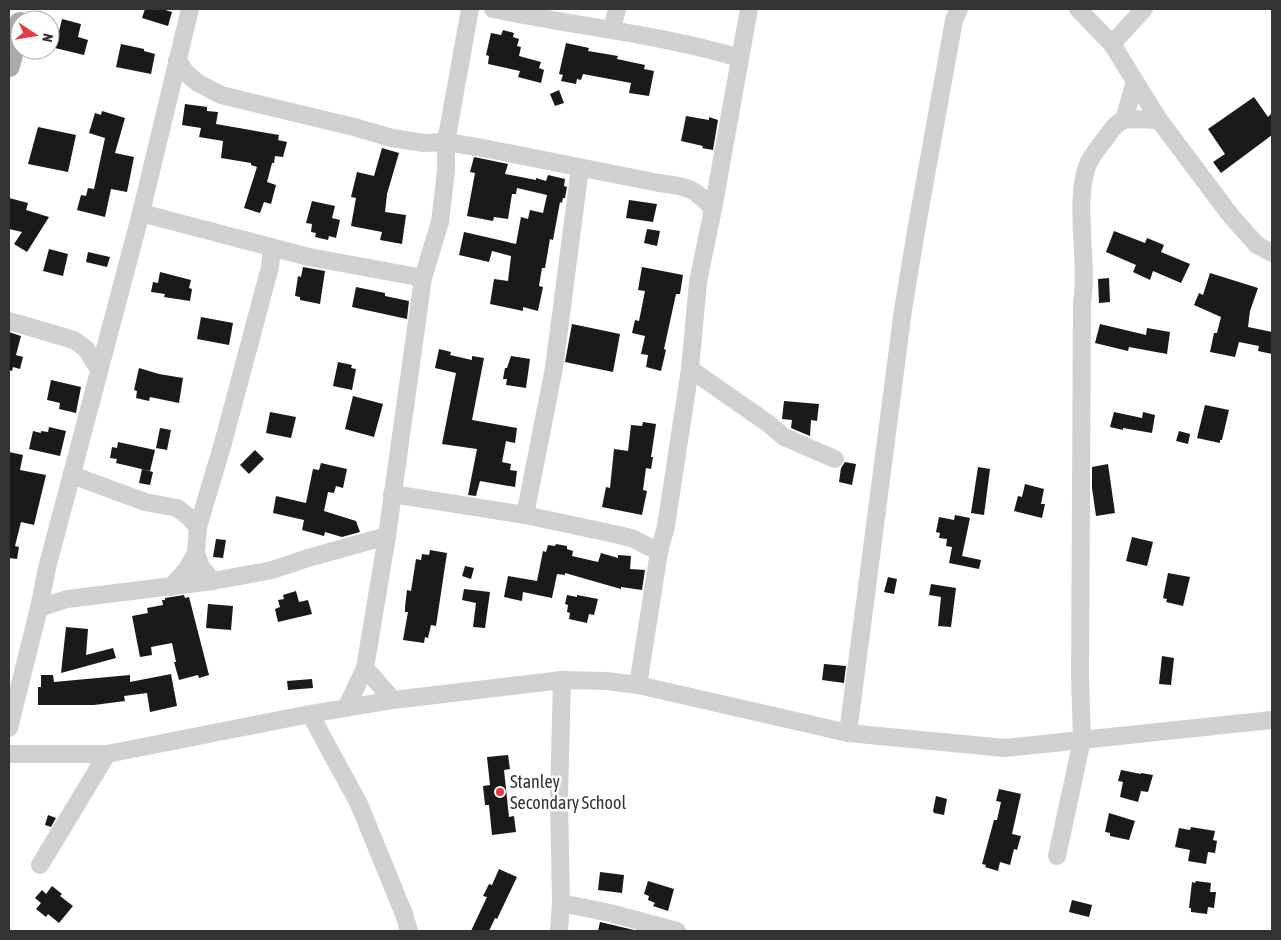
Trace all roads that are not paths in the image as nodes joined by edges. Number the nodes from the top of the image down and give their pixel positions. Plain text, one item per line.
1 (190, 9) edge
2 (470, 9) edge
3 (493, 9) edge
4 (617, 9) edge
5 (749, 9) edge
6 (959, 9) edge
7 (1078, 9) edge
8 (1144, 9) edge
9 (612, 29) junction
10 (1112, 44) junction
11 (740, 58) junction
12 (177, 60) junction
13 (1135, 81) junction
14 (1124, 120) junction
15 (1159, 120) junction
16 (446, 142) junction
17 (424, 143) junction
18 (580, 168) junction
19 (446, 171) junction
20 (713, 209) junction
21 (141, 213) junction
22 (272, 247) junction
23 (1272, 254) edge
24 (423, 278) junction
25 (9, 321) edge
26 (109, 331) junction
27 (74, 340) junction
28 (99, 369) junction
29 (690, 369) junction
30 (835, 459) dead end
31 (72, 475) junction
32 (392, 494) junction
33 (525, 515) junction
34 (198, 526) junction
35 (666, 526) junction
36 (387, 536) junction
37 (634, 539) junction
38 (659, 552) junction
39 (196, 553) junction
40 (213, 581) junction
41 (172, 587) junction
42 (40, 608) junction
43 (365, 668) junction
44 (562, 680) junction
45 (638, 684) junction
46 (393, 700) junction
47 (346, 708) junction
48 (310, 714) junction
49 (1272, 718) edge
50 (9, 728) edge
51 (848, 733) junction
52 (1082, 740) junction
53 (9, 754) edge
54 (107, 754) junction
55 (1056, 856) dead end
56 (40, 865) dead end
57 (561, 903) junction
58 (408, 931) edge
59 (559, 931) edge
60 (677, 931) edge

1 - 12 street
2 - 16 street
3 - 9 street
4 - 9 street
5 - 11 street
6 - 51 street
7 - 10 street
8 - 10 street
9 - 11 street
10 - 13 street
11 - 20 street
12 - 17 street
12 - 21 street
13 - 14 street
13 - 15 street
14 - 15 street
14 - 52 street
15 - 23 street
16 - 17 street
16 - 18 street
16 - 19 street
17 - 19 street
18 - 20 street
18 - 33 street
19 - 24 street
20 - 29 street
21 - 22 street
21 - 26 street
22 - 24 street
22 - 34 street
24 - 32 street
25 - 27 street
26 - 27 street
26 - 28 street
27 - 28 street
28 - 31 street
29 - 30 street
29 - 35 street
31 - 34 street
31 - 42 street
32 - 33 street
32 - 36 street
33 - 37 street
34 - 39 street
35 - 37 street
35 - 38 street
36 - 40 street
36 - 43 street
37 - 38 street
38 - 45 street
39 - 40 street
39 - 41 street
40 - 41 street
41 - 42 street
42 - 50 street
43 - 46 street
43 - 47 street
44 - 45 street
44 - 46 street
44 - 57 street
45 - 51 street
46 - 47 street
47 - 48 street
48 - 54 street
48 - 58 street
49 - 52 street
51 - 52 street
52 - 55 street
53 - 54 street
54 - 56 street
57 - 59 street
57 - 60 street

